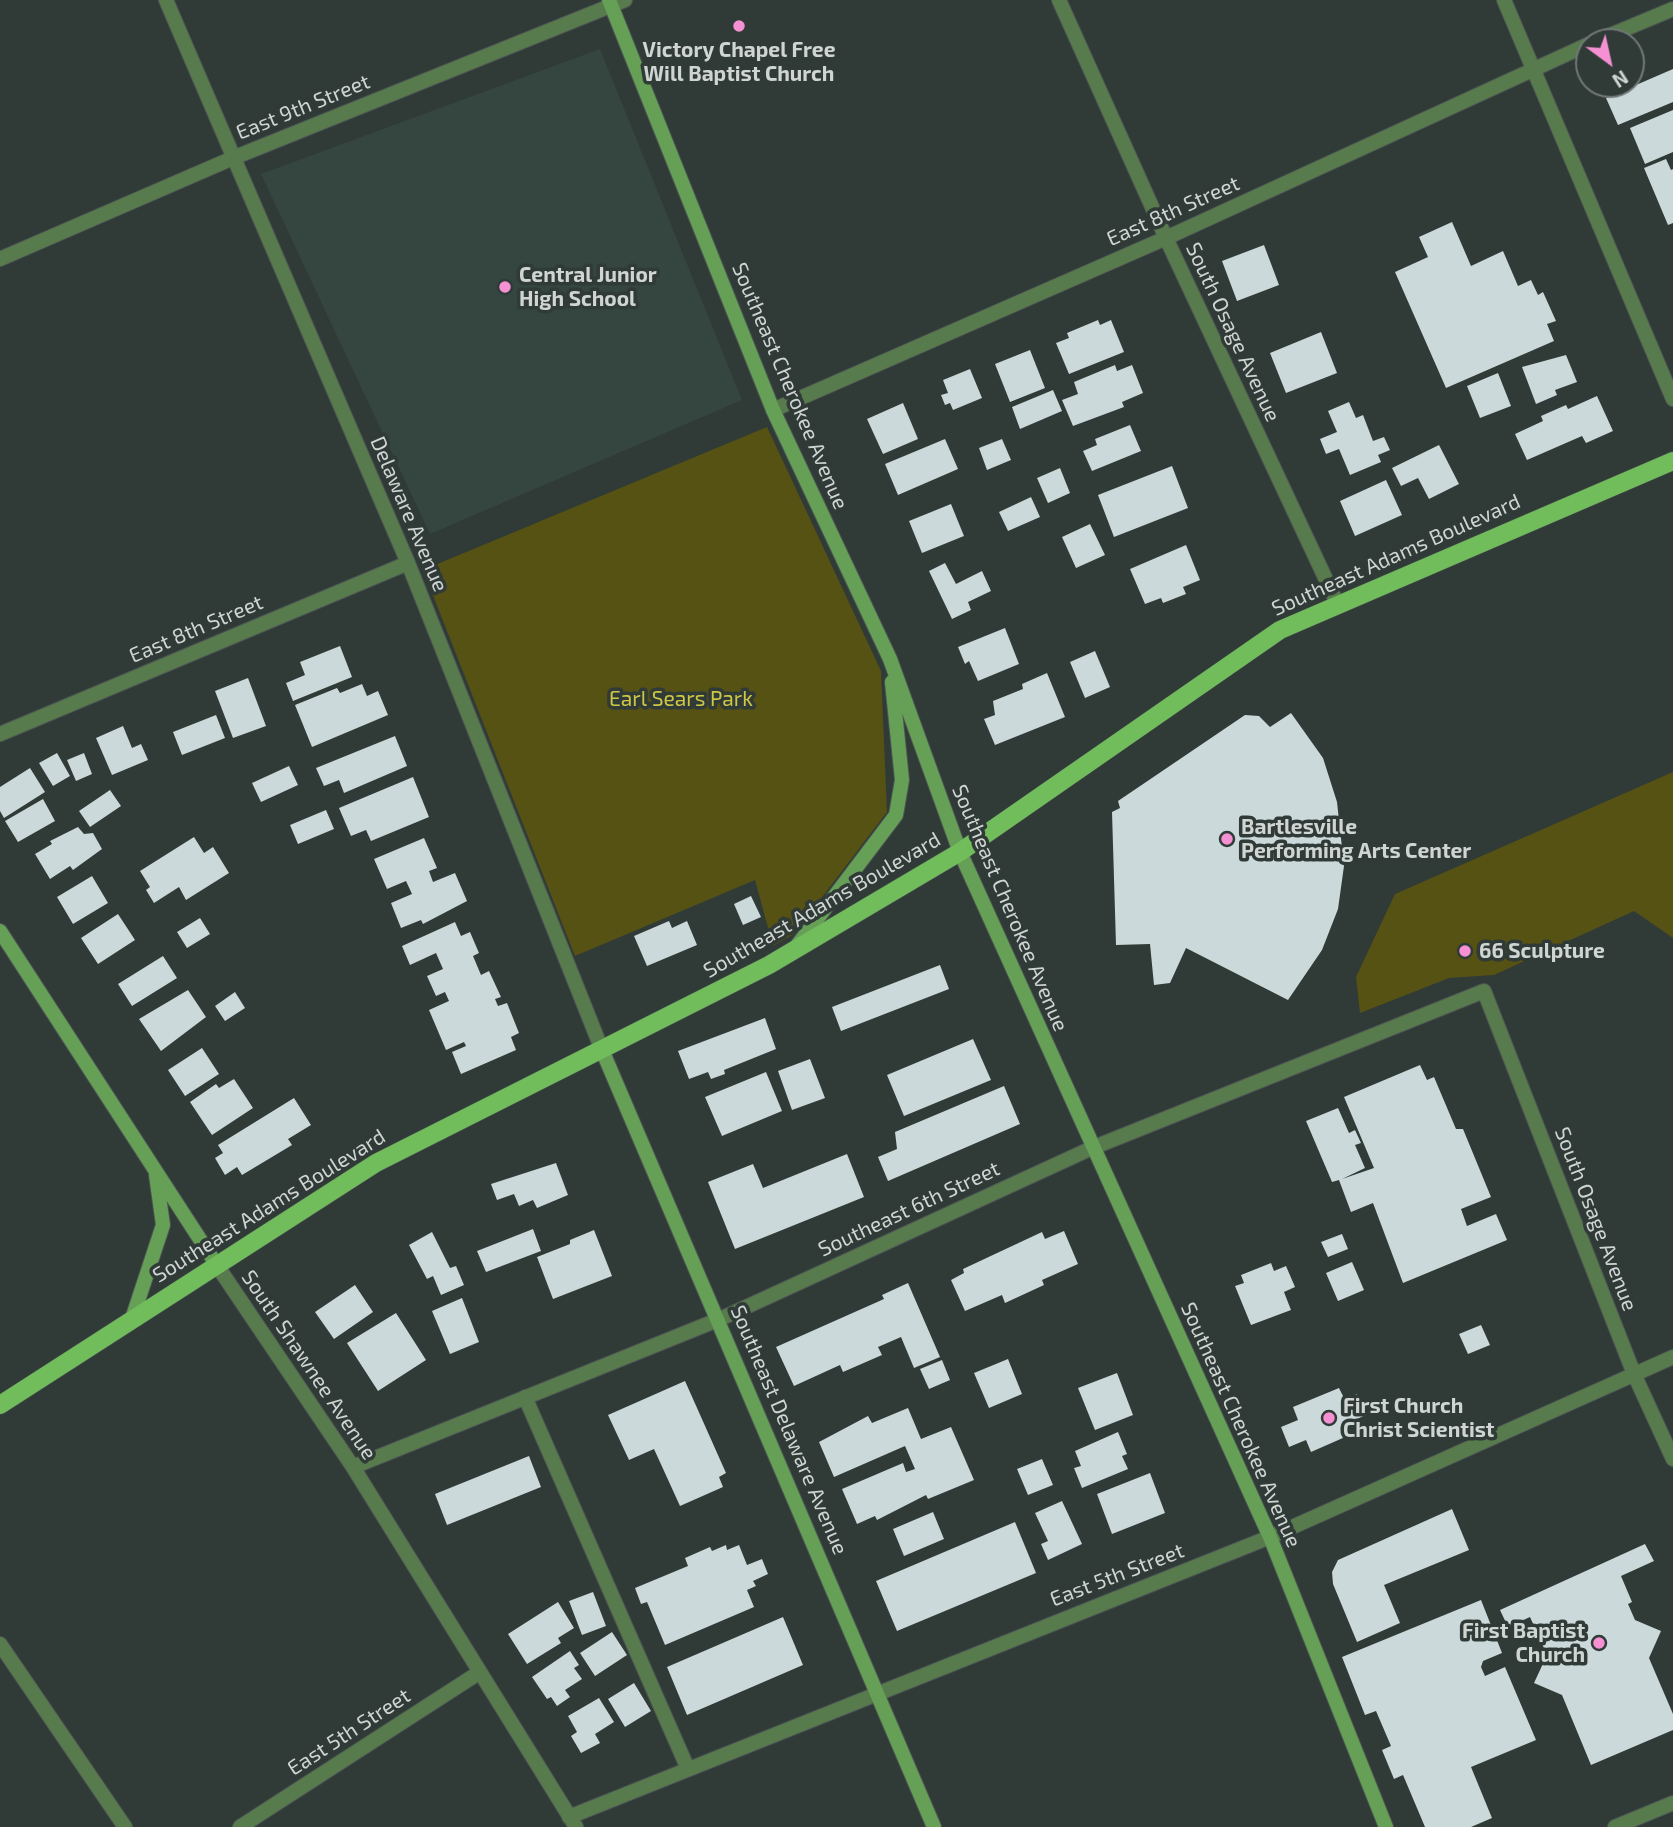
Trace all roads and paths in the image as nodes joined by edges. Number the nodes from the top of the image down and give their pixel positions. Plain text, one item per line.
1 (166, 0) edge
2 (1059, 0) edge
3 (1504, 0) edge
4 (615, 2) edge
5 (1673, 9) edge
6 (1628, 28) edge
7 (1575, 50) edge
8 (1533, 67) junction
9 (233, 158) junction
10 (1166, 238) junction
11 (0, 259) edge
12 (1673, 399) edge
13 (772, 410) junction
14 (1673, 461) edge
15 (408, 563) junction
16 (1337, 603) junction
17 (890, 659) junction
18 (0, 734) edge
19 (960, 852) junction
20 (0, 931) edge
21 (796, 947) junction
22 (1484, 992) joint
23 (602, 1050) junction
24 (1092, 1148) junction
25 (155, 1170) junction
26 (216, 1264) junction
27 (132, 1319) junction
28 (720, 1319) junction
29 (1673, 1357) edge
30 (1634, 1374) junction
31 (526, 1397) junction
32 (0, 1405) edge
33 (1673, 1459) edge
34 (353, 1466) junction
35 (1270, 1537) junction
36 (0, 1644) edge
37 (480, 1672) junction
38 (877, 1692) junction
39 (688, 1769) junction
40 (1673, 1803) edge
41 (573, 1822) edge
42 (125, 1827) edge
43 (240, 1827) edge
44 (934, 1827) edge
45 (1386, 1827) edge
46 (1615, 1827) edge

1 - 9 street, Delaware Avenue
2 - 10 street, South Osage Avenue
3 - 8 street
4 - 9 street, East 9th Street
4 - 13 street, Southeast Cherokee Avenue
5 - 6 street
7 - 8 street, East 8th Street
8 - 10 street, East 8th Street
8 - 12 street
9 - 11 street, East 9th Street
9 - 15 street, Delaware Avenue
10 - 13 street, East 8th Street
10 - 16 street, South Osage Avenue
13 - 17 street, Southeast Cherokee Avenue
14 - 16 main road, Southeast Adams Boulevard
15 - 18 street, East 8th Street
15 - 23 street, Delaware Avenue
16 - 19 main road, Southeast Adams Boulevard
17 - 19 street, Southeast Cherokee Avenue
17 - 21 street
19 - 21 main road, Southeast Adams Boulevard
19 - 24 street, Southeast Cherokee Avenue
20 - 25 street, South Shawnee Avenue
21 - 23 main road, Southeast Adams Boulevard
22 - 24 street, Southeast 6th Street
22 - 30 street, South Osage Avenue
23 - 26 main road, Southeast Adams Boulevard
23 - 28 street, Southeast Delaware Avenue
24 - 28 street, Southeast 6th Street
24 - 35 street, Southeast Cherokee Avenue
25 - 26 street, South Shawnee Avenue
25 - 27 street
26 - 27 main road, Southeast Adams Boulevard
26 - 34 street, South Shawnee Avenue
27 - 32 main road, Southeast Adams Boulevard
28 - 31 street, Southeast 6th Street
28 - 38 street, Southeast Delaware Avenue
29 - 30 street, East 5th Street
30 - 33 street, South Osage Avenue
30 - 35 street, East 5th Street
31 - 34 street, Southeast 6th Street
31 - 39 street
34 - 37 street, South Shawnee Avenue
35 - 38 street, East 5th Street
35 - 45 street, Southeast Cherokee Avenue
36 - 42 street
37 - 41 street, South Shawnee Avenue
37 - 43 street, East 5th Street
38 - 39 street, East 5th Street
38 - 44 street, Southeast Delaware Avenue
39 - 41 street, East 5th Street
40 - 46 street

